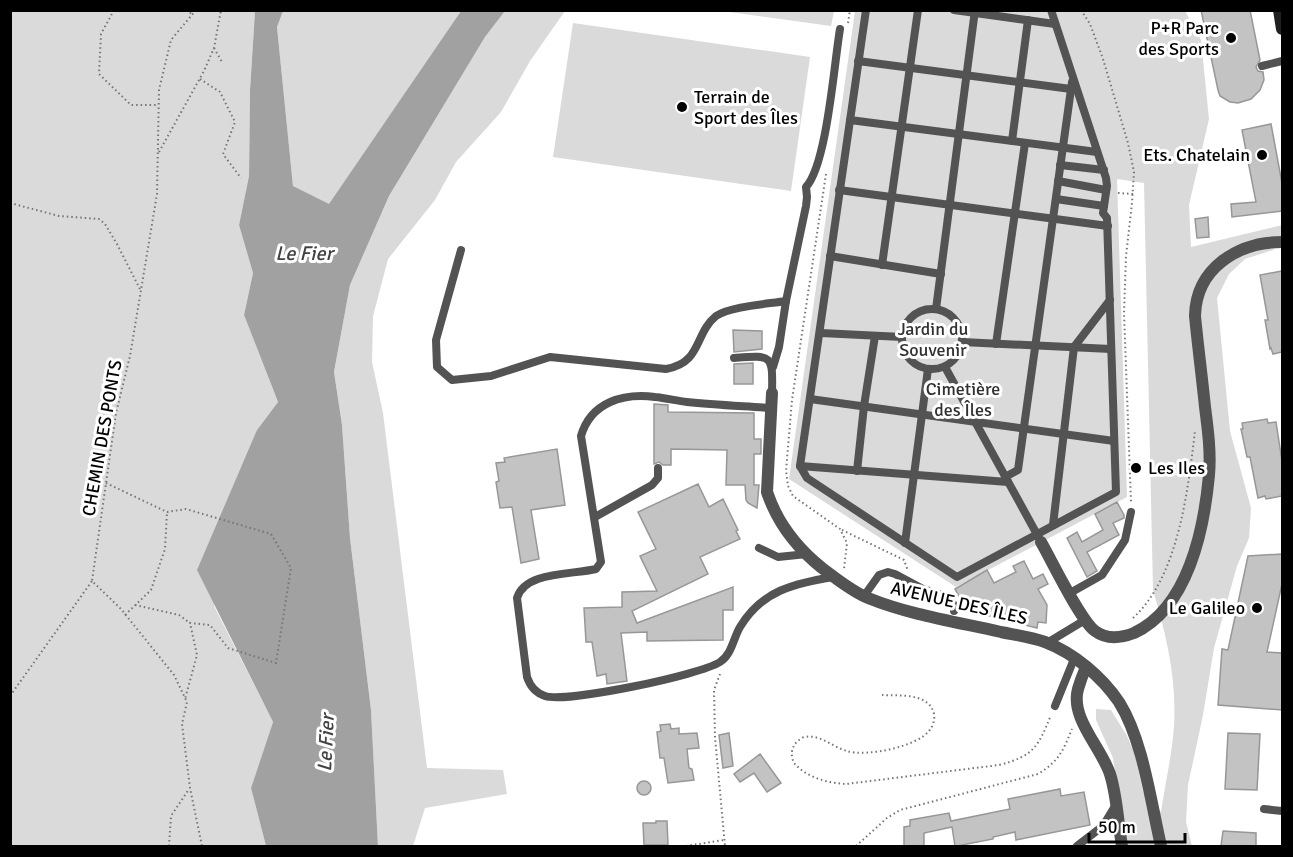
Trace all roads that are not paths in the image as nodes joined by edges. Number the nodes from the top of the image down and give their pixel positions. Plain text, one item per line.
1 (866, 10) edge
2 (918, 10) edge
3 (954, 10) edge
4 (1051, 10) edge
5 (1279, 10) edge
6 (975, 12) edge
7 (1028, 20) junction
8 (1055, 24) junction
9 (840, 29) dead end
10 (1282, 29) edge
11 (858, 61) junction
12 (1282, 61) edge
13 (1262, 66) dead end
14 (910, 68) junction
15 (967, 75) junction
16 (1073, 79) junction
17 (1020, 82) junction
18 (1071, 88) junction
19 (850, 120) junction
20 (902, 126) junction
21 (959, 134) junction
22 (1012, 141) junction
23 (1025, 142) junction
24 (1063, 147) junction
25 (1097, 152) junction
26 (1060, 165) junction
27 (1104, 170) junction
28 (1058, 181) junction
29 (839, 190) junction
30 (1106, 190) junction
31 (892, 197) junction
32 (1056, 199) junction
33 (950, 205) junction
34 (1104, 206) junction
35 (1015, 214) junction
36 (1053, 219) junction
37 (1108, 226) junction
38 (1282, 242) edge
39 (461, 250) dead end
40 (830, 256) junction
41 (882, 265) junction
42 (940, 274) junction
43 (1110, 300) junction
44 (786, 301) junction
45 (936, 309) junction
46 (821, 333) junction
47 (875, 336) junction
48 (902, 337) junction
49 (962, 342) junction
50 (996, 344) junction
51 (1035, 345) junction
52 (1074, 347) junction
53 (1111, 349) junction
54 (734, 358) dead end
55 (773, 367) junction
56 (945, 367) junction
57 (928, 369) junction
58 (772, 393) joint
59 (810, 399) junction
60 (864, 406) junction
61 (771, 408) junction
62 (921, 414) junction
63 (977, 422) junction
64 (1024, 428) junction
65 (1064, 434) junction
66 (1114, 441) junction
67 (800, 466) junction
68 (658, 468) dead end
69 (857, 471) junction
70 (914, 475) junction
71 (1006, 480) junction
72 (1131, 512) road end
73 (595, 517) junction
74 (1053, 525) junction
75 (1039, 538) junction
76 (905, 543) junction
77 (759, 548) dead end
78 (807, 555) junction
79 (833, 577) junction
80 (1070, 593) junction
81 (864, 596) junction
82 (954, 611) dead end
83 (1084, 620) junction
84 (1047, 643) junction
85 (1074, 659) junction
86 (1086, 667) junction
87 (1055, 706) road end
88 (1115, 806) junction
89 (1264, 809) dead end
90 (1282, 811) edge
91 (1077, 846) edge
92 (1122, 846) edge
93 (1161, 846) edge

1 - 11 lane
2 - 14 lane
3 - 6 lane
4 - 8 lane
5 - 10 main road
6 - 7 lane
6 - 15 lane
7 - 8 lane
7 - 17 lane
8 - 16 lane
9 - 44 lane
11 - 14 lane
11 - 19 lane
12 - 13 lane
14 - 15 lane
14 - 20 lane
15 - 17 lane
15 - 21 lane
16 - 18 lane
16 - 25 lane
17 - 18 lane
17 - 22 lane
18 - 24 lane
19 - 20 lane
19 - 29 lane
20 - 21 lane
20 - 31 lane
21 - 22 lane
21 - 33 lane
22 - 23 lane
23 - 24 lane
23 - 35 lane
24 - 25 lane
24 - 26 lane
25 - 27 lane
26 - 27 lane
26 - 28 lane
27 - 30 lane
28 - 30 lane
28 - 32 lane
29 - 31 lane
29 - 40 lane
30 - 34 lane
31 - 33 lane
31 - 41 lane
32 - 34 lane
32 - 36 lane
33 - 35 lane
33 - 42 lane
34 - 37 lane
35 - 36 lane
35 - 50 lane
36 - 37 lane
36 - 51 lane
37 - 43 lane
38 - 83 street
39 - 44 lane
40 - 41 lane
40 - 46 lane
41 - 42 lane
42 - 45 lane
43 - 52 lane
43 - 53 lane
44 - 55 lane
45 - 48 lane
45 - 49 lane
46 - 47 lane
46 - 59 lane
47 - 48 lane
47 - 60 lane
48 - 57 lane
49 - 50 lane
49 - 56 lane
50 - 51 lane
51 - 52 lane
51 - 64 lane
52 - 53 lane
52 - 65 lane
53 - 66 lane
54 - 55 lane
55 - 58 lane
56 - 57 lane
56 - 63 lane
57 - 62 lane
58 - 61 street, AVENUE DES ÎLES
59 - 60 lane
59 - 67 lane
60 - 62 lane
60 - 69 lane
61 - 73 lane
61 - 78 street, AVENUE DES ÎLES
62 - 63 lane
62 - 70 lane
63 - 64 lane
63 - 71 lane
64 - 65 lane
64 - 71 lane
65 - 66 lane
65 - 74 lane
66 - 74 lane
67 - 69 lane
67 - 76 lane
68 - 73 lane
69 - 70 lane
70 - 71 lane
70 - 76 lane
71 - 75 lane
72 - 80 lane
73 - 79 lane
74 - 75 lane
75 - 76 lane
75 - 80 street
77 - 78 lane
78 - 79 street, AVENUE DES ÎLES
79 - 81 street, AVENUE DES ÎLES
80 - 83 street
81 - 82 lane
81 - 84 street, AVENUE DES ÎLES
83 - 84 lane
84 - 85 street, AVENUE DES ÎLES
85 - 86 street, AVENUE DES ÎLES
85 - 87 lane
86 - 88 street
86 - 93 street, AVENUE DES ÎLES
88 - 91 lane
88 - 92 street
89 - 90 lane

